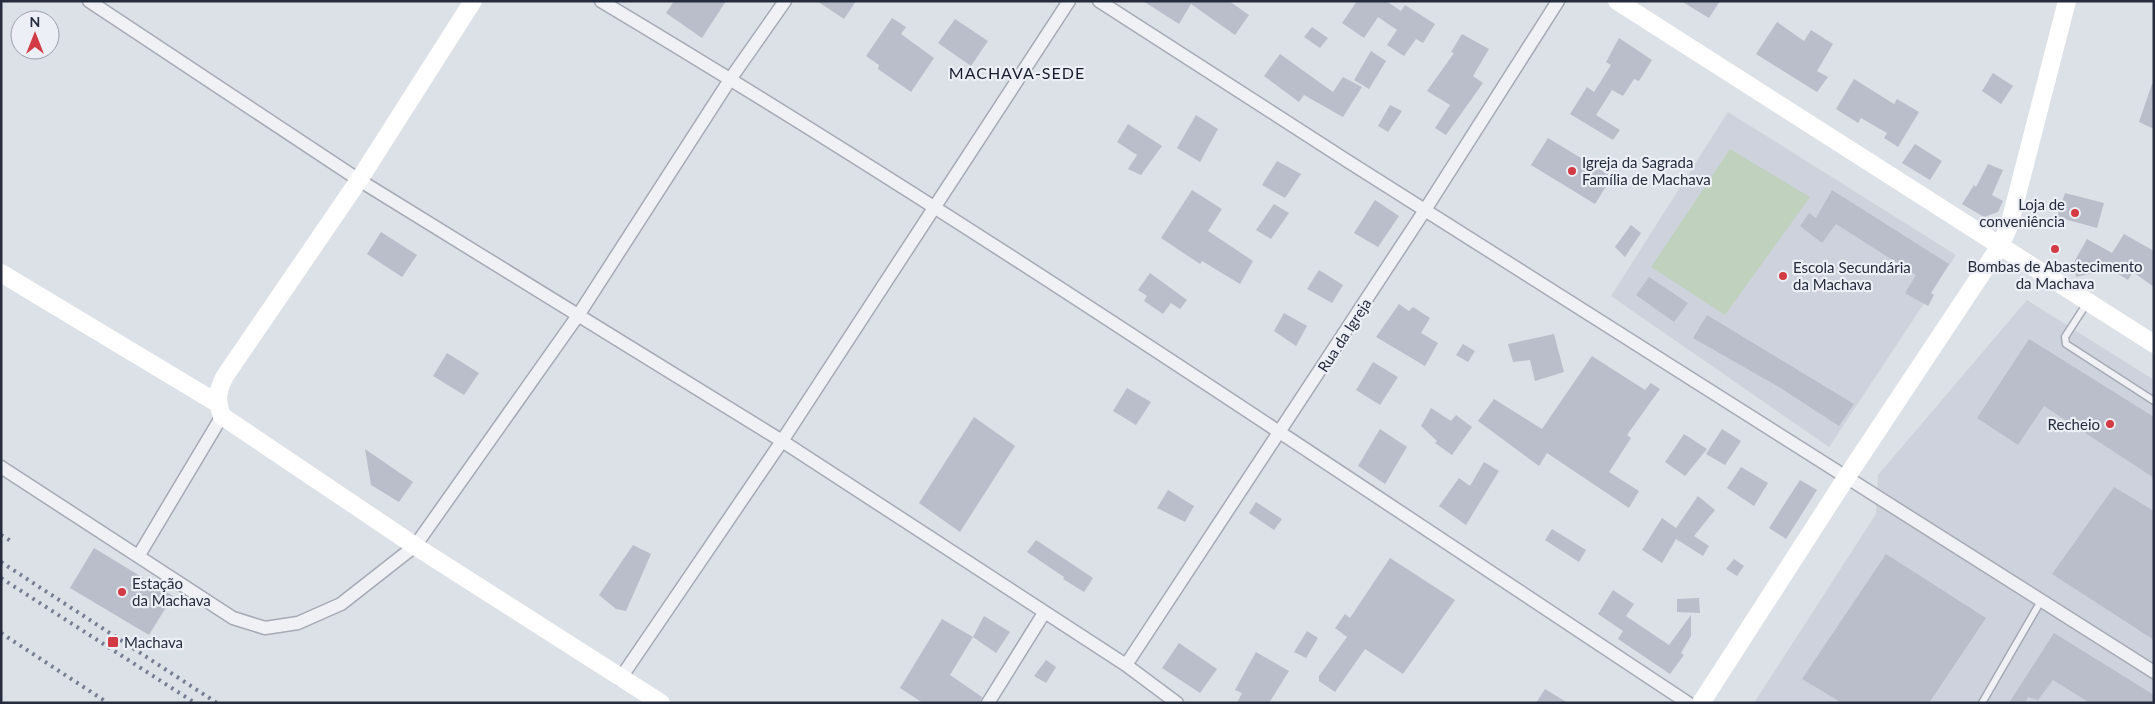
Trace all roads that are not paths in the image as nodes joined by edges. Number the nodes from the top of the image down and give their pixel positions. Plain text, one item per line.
1 (89, 1) edge
2 (473, 1) edge
3 (601, 1) edge
4 (785, 1) edge
5 (1069, 1) edge
6 (1099, 1) edge
7 (1558, 1) edge
8 (1617, 1) edge
9 (2066, 1) edge
10 (730, 78) junction
11 (360, 180) junction
12 (935, 207) junction
13 (1425, 210) junction
14 (2000, 246) junction
15 (1, 273) edge
16 (2088, 302) junction
17 (579, 314) junction
18 (2154, 344) edge
19 (2154, 401) edge
20 (219, 409) junction
21 (1279, 433) junction
22 (782, 441) junction
23 (1, 467) edge
24 (1846, 478) junction
25 (415, 546) junction
26 (139, 555) junction
27 (2041, 601) junction
28 (1044, 613) junction
29 (1126, 666) junction
30 (2154, 672) edge
31 (620, 678) junction
32 (661, 703) edge
33 (988, 703) edge
34 (1177, 703) edge
35 (1688, 703) edge
36 (1701, 703) edge
37 (1982, 703) edge

1 - 11 street
2 - 11 street
3 - 10 street
4 - 10 street
5 - 12 street
6 - 13 street
7 - 13 street, Rua da Igreja
8 - 14 street
9 - 14 street
10 - 12 street
10 - 17 street
11 - 17 street
11 - 20 street
12 - 21 street
12 - 22 street
13 - 21 street, Rua da Igreja
13 - 24 street
14 - 16 street
14 - 24 street
15 - 20 street
16 - 18 street
16 - 19 lane
17 - 22 street
17 - 25 street
20 - 25 street
20 - 26 street
21 - 29 street, Rua da Igreja
21 - 35 street
22 - 28 street
22 - 31 street
23 - 26 street
24 - 27 street
24 - 36 street
25 - 26 street
25 - 31 street
27 - 30 street
27 - 37 lane
28 - 29 street
28 - 33 street
29 - 34 street
31 - 32 street

